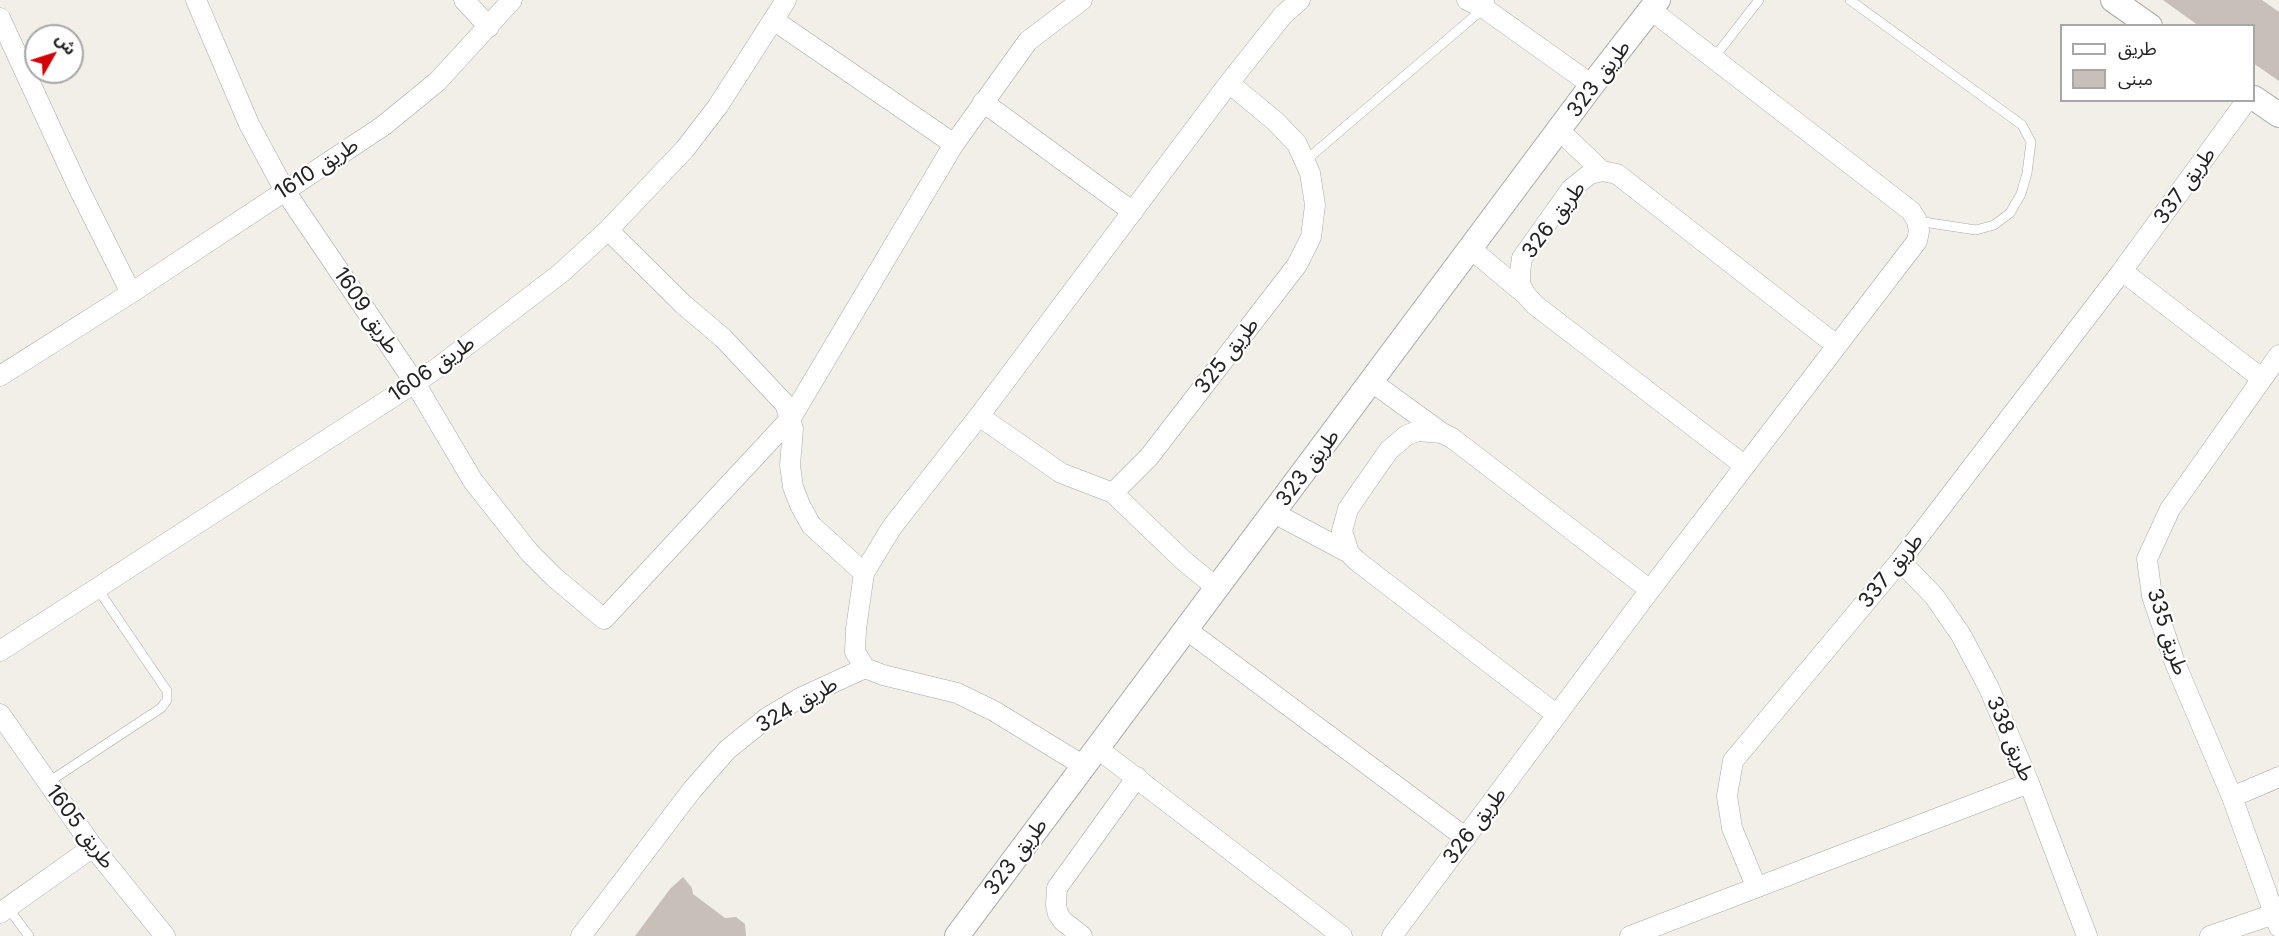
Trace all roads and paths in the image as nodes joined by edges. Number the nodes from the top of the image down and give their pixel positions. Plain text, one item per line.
1 (196, 0) edge
2 (464, 0) edge
3 (512, 0) edge
4 (786, 0) edge
5 (1082, 0) edge
6 (1300, 0) edge
7 (1759, 0) edge
8 (1850, 0) edge
9 (2113, 0) edge
10 (1481, 2) edge
11 (1654, 5) edge
12 (0, 18) edge
13 (775, 21) junction
14 (2147, 24) edge
15 (489, 27) junction
16 (1713, 59) junction
17 (1229, 82) junction
18 (1592, 85) junction
19 (2255, 99) edge
20 (983, 102) junction
21 (2246, 102) edge
22 (2279, 116) edge
23 (1560, 131) junction
24 (954, 144) junction
25 (1305, 161) junction
26 (1602, 171) junction
27 (285, 191) junction
28 (1133, 212) junction
29 (1917, 221) junction
30 (608, 230) junction
31 (1471, 249) junction
32 (2122, 271) junction
33 (130, 293) junction
34 (1526, 295) junction
35 (1836, 345) junction
36 (2279, 355) edge
37 (0, 376) edge
38 (2261, 378) junction
39 (1372, 382) junction
40 (415, 383) junction
41 (979, 416) junction
42 (791, 418) junction
43 (1442, 432) junction
44 (1744, 466) junction
45 (1113, 493) junction
46 (1274, 513) junction
47 (1349, 553) junction
48 (1900, 561) junction
49 (864, 573) junction
50 (97, 588) junction
51 (1218, 589) junction
52 (1650, 590) junction
53 (1187, 630) junction
54 (0, 651) edge
55 (865, 668) junction
56 (0, 714) edge
57 (1557, 716) junction
58 (1090, 757) junction
59 (1137, 777) junction
60 (2279, 777) edge
61 (47, 783) junction
62 (2029, 783) junction
63 (2232, 797) junction
64 (1466, 838) junction
65 (93, 847) junction
66 (1756, 886) junction
67 (4, 910) edge
68 (2276, 920) edge
69 (29, 936) edge
70 (165, 936) edge
71 (581, 936) edge
72 (957, 936) edge
73 (1082, 936) edge
74 (1342, 936) edge
75 (1392, 936) edge
76 (1629, 936) edge
77 (2087, 936) edge
78 (2210, 936) edge

1 - 27 street, طريق 1609
2 - 15 street
3 - 15 street, طريق 1610
4 - 13 street, طريق 1606
5 - 20 street
6 - 17 street
7 - 16 lane
8 - 29 lane
9 - 14 street
10 - 18 street
10 - 25 lane
11 - 16 street
11 - 18 street, طريق 323
12 - 33 street
13 - 24 street
13 - 30 street, طريق 1606
15 - 27 street, طريق 1610
16 - 29 street
17 - 25 street, طريق 325
17 - 28 street
18 - 23 street, طريق 323
19 - 22 street
20 - 24 street
20 - 28 street
21 - 32 street, طريق 337
23 - 26 street
23 - 31 street, طريق 323
24 - 42 street
25 - 45 street, طريق 325
26 - 34 street, طريق 326
26 - 35 street, طريق 326
27 - 33 street, طريق 1610
27 - 40 street, طريق 1609
28 - 41 street
29 - 35 street, طريق 326
30 - 40 street, طريق 1606
30 - 42 street
31 - 34 street
31 - 39 street, طريق 323
32 - 38 street
32 - 48 street, طريق 337
33 - 37 street, طريق 1610
34 - 44 street
35 - 44 street, طريق 326
36 - 38 street, طريق 335
38 - 63 street, طريق 335
39 - 43 street
39 - 46 street, طريق 323
40 - 42 street, طريق 1609
40 - 50 street, طريق 1606
41 - 45 street
41 - 49 street
42 - 49 street
43 - 47 street
43 - 52 street
44 - 52 street, طريق 326
45 - 51 street
46 - 47 street
46 - 51 street, طريق 323
47 - 57 street
48 - 62 street, طريق 338
48 - 66 street, طريق 337
49 - 55 street
50 - 54 street, طريق 1606
50 - 61 lane
51 - 53 street, طريق 323
52 - 57 street, طريق 326
53 - 58 street, طريق 323
53 - 64 street
55 - 58 street
55 - 71 street, طريق 324
56 - 61 street, طريق 1605
57 - 64 street, طريق 326
58 - 59 street
58 - 72 street, طريق 323
59 - 73 street
59 - 74 street
60 - 63 street
61 - 65 street, طريق 1605
62 - 66 street
62 - 77 street, طريق 338
63 - 68 street, طريق 335
64 - 75 street, طريق 326
65 - 67 street
65 - 70 street, طريق 1605
66 - 76 street
67 - 69 lane
68 - 78 street

